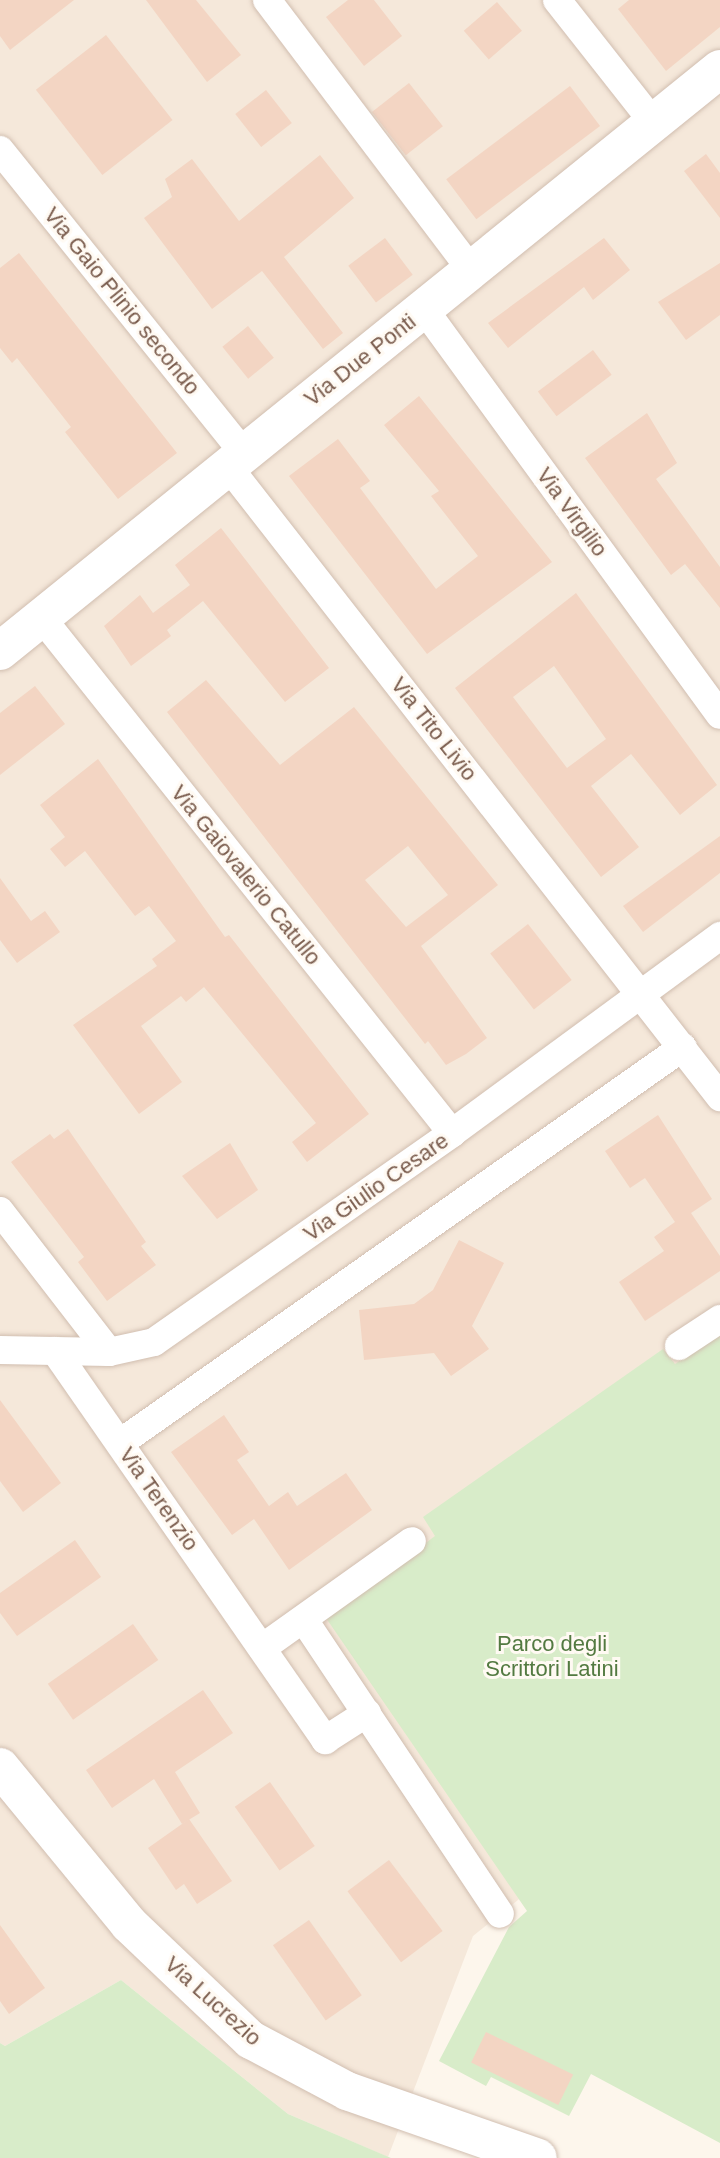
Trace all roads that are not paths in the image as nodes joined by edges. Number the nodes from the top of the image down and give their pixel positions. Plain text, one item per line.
1 (267, 0) edge
2 (557, 0) edge
3 (720, 69) edge
4 (653, 122) junction
5 (0, 150) edge
6 (471, 270) junction
7 (424, 309) junction
8 (235, 459) junction
9 (41, 617) junction
10 (0, 651) edge
11 (720, 715) edge
12 (720, 936) edge
13 (640, 992) junction
14 (683, 1047) junction
15 (720, 1097) edge
16 (452, 1133) junction
17 (0, 1211) edge
18 (720, 1319) edge
19 (679, 1346) dead end
20 (0, 1350) edge
21 (55, 1351) junction
22 (109, 1352) junction
23 (120, 1443) junction
24 (412, 1541) dead end
25 (304, 1620) junction
26 (262, 1648) junction
27 (367, 1713) junction
28 (0, 1767) edge
29 (500, 1914) dead end
30 (538, 2158) edge

1 - 6 street
2 - 4 street
3 - 4 street, Via Due Ponti
4 - 6 street, Via Due Ponti
5 - 8 street, Via Gaio Plinio secondo
6 - 7 street, Via Due Ponti
7 - 8 street, Via Due Ponti
7 - 11 street, Via Virgilio
8 - 9 street, Via Due Ponti
8 - 13 street, Via Tito Livio
9 - 10 street, Via Due Ponti
9 - 16 street, Via Gaiovalerio Catullo
12 - 13 street, Via Giulio Cesare
13 - 14 street, Via Tito Livio
13 - 16 street, Via Giulio Cesare
14 - 15 street, Via Tito Livio
14 - 23 street
16 - 22 street, Via Giulio Cesare
17 - 22 street
18 - 19 street
20 - 21 street, Via Giulio Cesare
21 - 22 street, Via Giulio Cesare
21 - 23 street, Via Terenzio
23 - 26 street, Via Terenzio
24 - 25 street
25 - 26 street
25 - 27 street
26 - 27 street, Via Terenzio
27 - 29 street
28 - 30 street, Via Lucrezio

